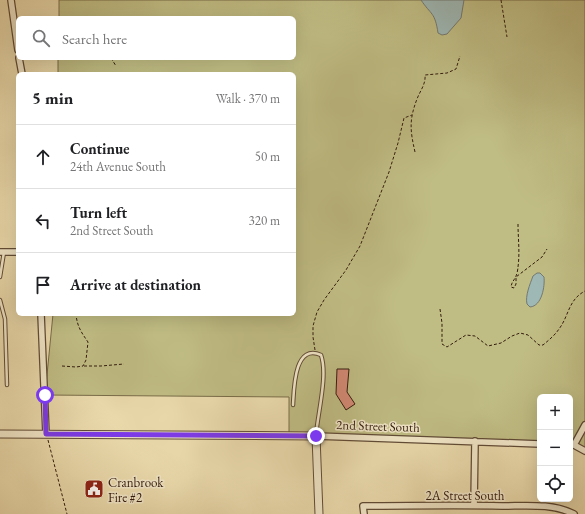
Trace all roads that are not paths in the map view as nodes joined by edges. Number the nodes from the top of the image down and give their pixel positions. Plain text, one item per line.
1 (11, 0) edge
2 (16, 36) edge
3 (19, 60) edge
4 (22, 72) edge
5 (2, 252) edge
6 (16, 252) edge
7 (0, 277) edge
8 (0, 300) edge
9 (41, 316) edge
10 (6, 385) dead end
11 (293, 405) dead end
12 (585, 425) edge
13 (0, 434) edge
14 (46, 434) junction
15 (316, 436) junction
16 (475, 441) junction
17 (573, 443) edge
18 (537, 444) edge
19 (573, 445) edge
20 (585, 451) edge
21 (474, 505) junction
22 (319, 514) edge
23 (364, 514) edge
24 (574, 514) edge

1 - 2 street
3 - 4 street
5 - 6 street
5 - 7 lane
8 - 10 lane
9 - 14 street
11 - 15 lane
12 - 17 street
13 - 14 street, 2nd Street South
14 - 15 street, 2nd Street South
15 - 16 street, 2nd Street South
15 - 22 street
16 - 18 street, 2nd Street South
16 - 21 street
19 - 20 street
21 - 23 street, 2A Street South
21 - 24 street, 2A Street South

